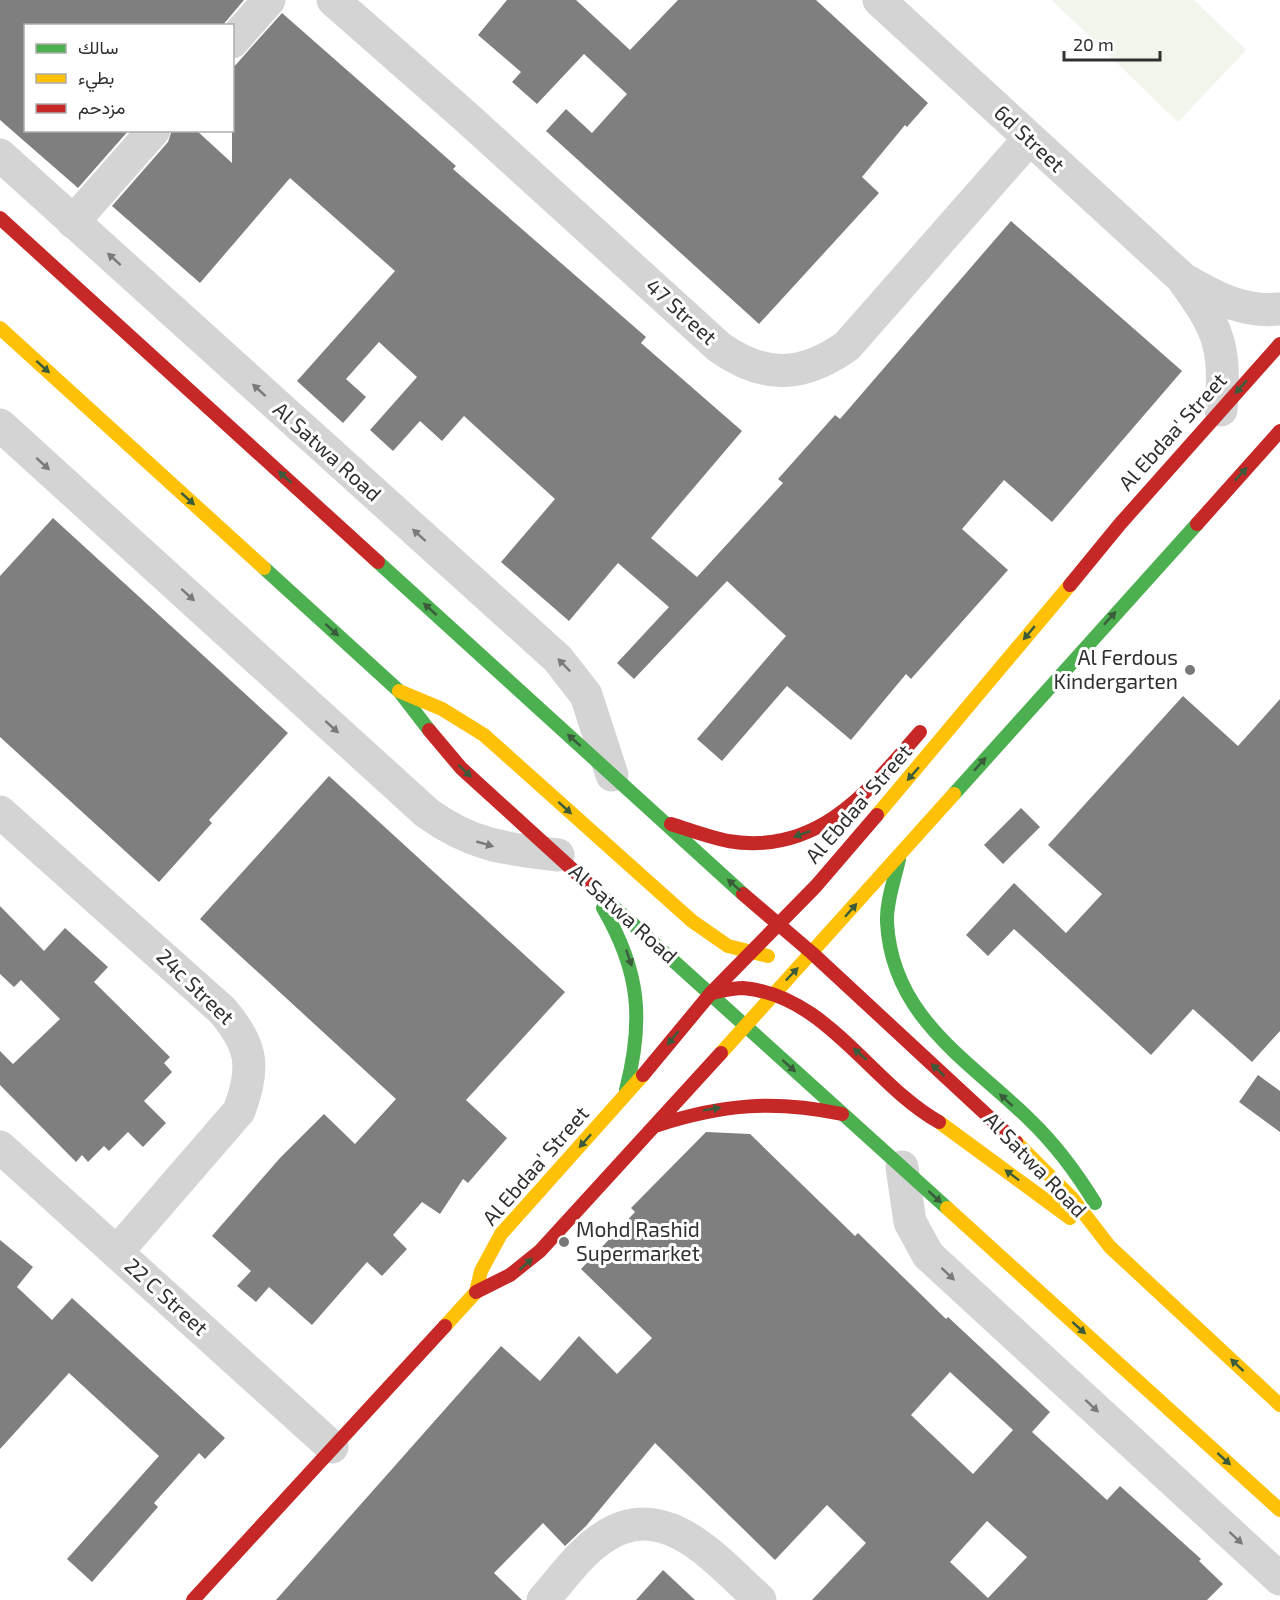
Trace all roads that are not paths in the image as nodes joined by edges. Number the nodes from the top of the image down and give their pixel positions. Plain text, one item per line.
1 (270, 0) edge
2 (333, 0) edge
3 (879, 0) edge
4 (234, 40) edge
5 (152, 132) edge
6 (1029, 140) junction
7 (0, 155) edge
8 (0, 218) edge
9 (73, 222) junction
10 (1180, 277) junction
11 (1280, 309) edge
12 (0, 328) edge
13 (1280, 344) edge
14 (1221, 410) junction
15 (0, 425) edge
16 (1280, 431) edge
17 (399, 691) junction
18 (976, 696) junction
19 (950, 706) dead end
20 (931, 720) dead end
21 (612, 775) junction
22 (0, 812) edge
23 (664, 822) junction
24 (902, 851) junction
25 (568, 864) junction
26 (777, 925) junction
27 (748, 953) junction
28 (812, 953) junction
29 (711, 993) junction
30 (772, 995) junction
31 (746, 1028) junction
32 (624, 1098) junction
33 (843, 1114) junction
34 (656, 1126) junction
35 (0, 1147) edge
36 (902, 1167) junction
37 (1110, 1247) junction
38 (117, 1252) junction
39 (476, 1292) junction
40 (1280, 1405) edge
41 (332, 1447) junction
42 (1280, 1510) edge
43 (1280, 1578) edge
44 (193, 1600) edge
45 (543, 1600) edge
46 (760, 1600) edge

1 - 4 street
2 - 6 street, 47 Street
3 - 6 street, 6d Street
5 - 9 street
6 - 10 street, 6d Street
7 - 9 street, Al Satwa Road
21 -> 8 main road
21 -> 9 street, Al Satwa Road
10 - 11 street, 6d Street
10 - 14 street, 6d Street
12 -> 17 main road, Al Satwa Road
13 -> 14 main road, Al Ebdaa' Street
14 -> 18 main road, Al Ebdaa' Street
15 -> 25 street, Al Satwa Road
24 -> 16 main road, Al Ebdaa' Street
17 -> 25 main road, Al Satwa Road
17 -> 27 main road
18 - 19 main road
18 -> 26 main road, Al Ebdaa' Street
20 -> 23 main road
21 - 23 main road
22 - 38 street, 24c Street
26 -> 23 main road
28 -> 24 main road, Al Ebdaa' Street
37 -> 24 main road
25 - 29 main road, Al Satwa Road
25 -> 32 main road
26 - 27 main road, Al Ebdaa' Street
26 - 28 main road, Al Satwa Road
27 - 28 main road
27 - 29 main road, Al Ebdaa' Street
30 -> 28 main road, Al Ebdaa' Street
37 -> 28 main road, Al Satwa Road
29 - 30 main road
29 - 31 main road, Al Satwa Road
29 -> 32 main road, Al Ebdaa' Street
30 - 31 main road, Al Ebdaa' Street
37 -> 30 main road
31 -> 33 main road, Al Satwa Road
31 - 34 main road, Al Ebdaa' Street
32 -> 39 main road, Al Ebdaa' Street
34 -> 33 main road
33 - 36 main road, Al Satwa Road
39 -> 34 main road, Al Ebdaa' Street
35 - 38 street, 22 C Street
36 -> 42 main road, Al Satwa Road
36 -> 43 street
40 -> 37 main road, Al Satwa Road
38 - 41 street, 22 C Street
39 - 41 main road, Al Ebdaa' Street
41 - 44 main road, Al Ebdaa' Street
45 - 46 street

